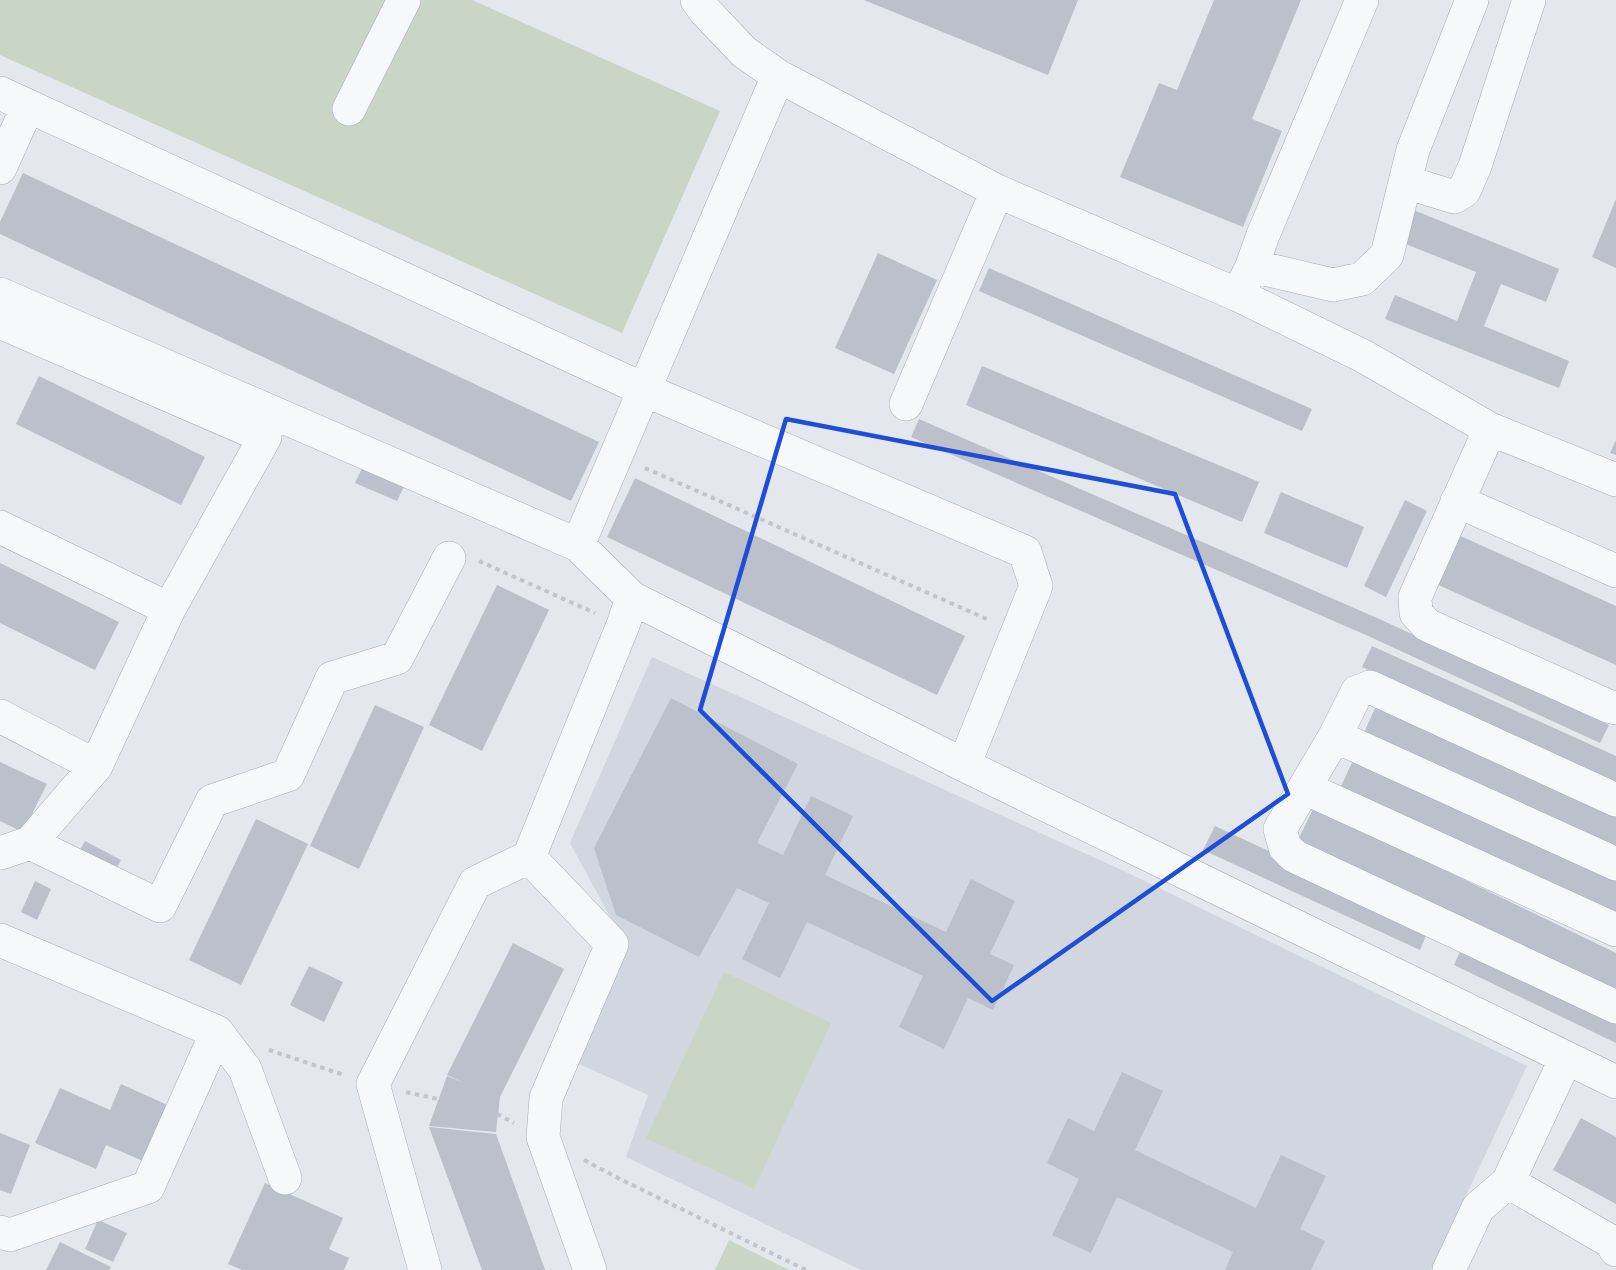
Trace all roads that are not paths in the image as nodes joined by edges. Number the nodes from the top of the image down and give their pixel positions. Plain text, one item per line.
1 (404, 0) edge
2 (697, 0) edge
3 (1362, 0) edge
4 (1472, 0) edge
5 (1529, 0) edge
6 (778, 76) junction
7 (14, 99) edge
8 (349, 109) dead end
9 (0, 168) edge
10 (1406, 182) junction
11 (997, 191) junction
12 (1252, 266) junction
13 (0, 294) edge
14 (1238, 295) junction
15 (0, 322) edge
16 (645, 390) junction
17 (906, 404) dead end
18 (1490, 429) junction
19 (1616, 480) edge
20 (1458, 501) junction
21 (0, 527) edge
22 (578, 545) junction
23 (449, 558) road end
24 (1616, 571) edge
25 (169, 609) junction
26 (627, 612) junction
27 (1616, 708) edge
28 (0, 716) edge
29 (1335, 736) junction
30 (964, 765) junction
31 (96, 766) junction
32 (1305, 788) junction
33 (1616, 800) edge
34 (15, 848) edge
35 (529, 857) junction
36 (1616, 864) edge
37 (1616, 930) edge
38 (0, 940) edge
39 (1616, 1008) edge
40 (217, 1032) junction
41 (1566, 1058) junction
42 (1616, 1082) edge
43 (285, 1178) dead end
44 (1508, 1182) junction
45 (0, 1232) edge
46 (1616, 1250) edge
47 (425, 1270) edge
48 (590, 1270) edge
49 (1449, 1270) edge

1 - 8 street
2 - 6 street
3 - 12 street
4 - 10 street
5 - 10 street
6 - 11 street
6 - 16 street
7 - 9 street
7 - 16 street
10 - 12 street
11 - 14 street
11 - 17 street
12 - 14 street
13 - 22 street
14 - 18 street
15 - 25 street
16 - 22 street
16 - 30 street
18 - 19 street
18 - 20 street
20 - 24 street
20 - 27 street
21 - 25 street
22 - 26 street
23 - 34 street
25 - 31 street
26 - 30 street
26 - 35 street
28 - 31 street
29 - 32 street
29 - 33 street
29 - 36 street
30 - 41 street
31 - 34 street
32 - 37 street
32 - 39 street
35 - 47 street
35 - 48 street
38 - 40 street
40 - 43 street
40 - 45 street
41 - 42 street
41 - 44 street
44 - 46 street
44 - 49 street

